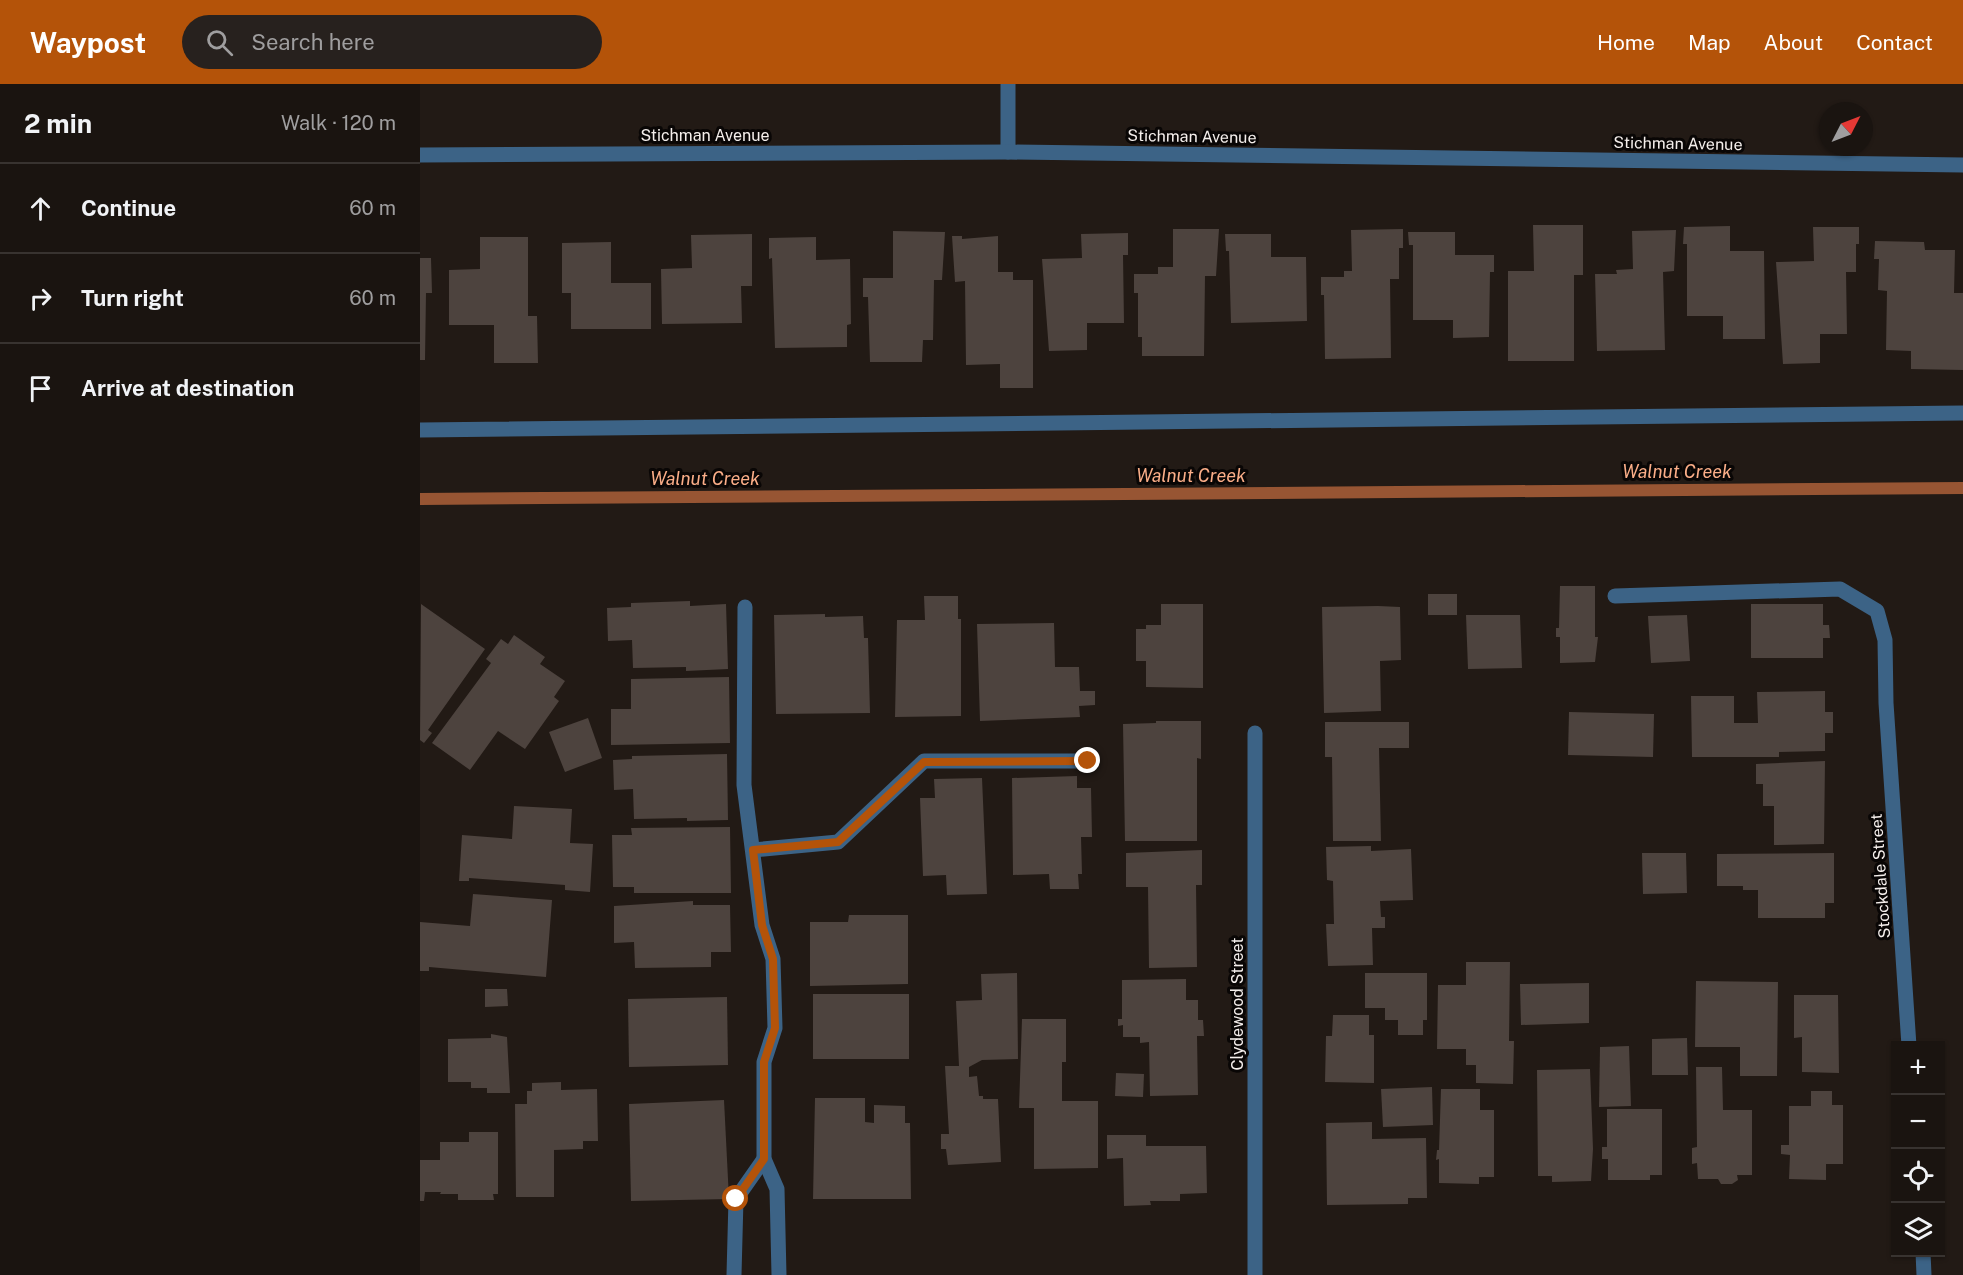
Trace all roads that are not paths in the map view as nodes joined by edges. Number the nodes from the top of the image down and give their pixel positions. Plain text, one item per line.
1 (1008, 84) edge
2 (1008, 152) junction
3 (420, 155) edge
4 (1963, 165) edge
5 (1963, 413) edge
6 (420, 430) edge
7 (1615, 596) dead end
8 (745, 608) dead end
9 (1256, 733) dead end
10 (1088, 761) dead end
11 (753, 850) junction
12 (1909, 1041) edge
13 (764, 1159) junction
14 (1923, 1257) edge
15 (734, 1275) edge
16 (779, 1275) edge
17 (1255, 1275) edge
18 (1924, 1275) edge

1 - 2 street
2 - 3 street, Stichman Avenue
2 - 4 street, Stichman Avenue
5 - 6 street
7 - 12 street, Stockdale Street
8 - 11 street
9 - 17 street, Clydewood Street
10 - 11 street
11 - 13 street
13 - 15 street
13 - 16 street
14 - 18 street

